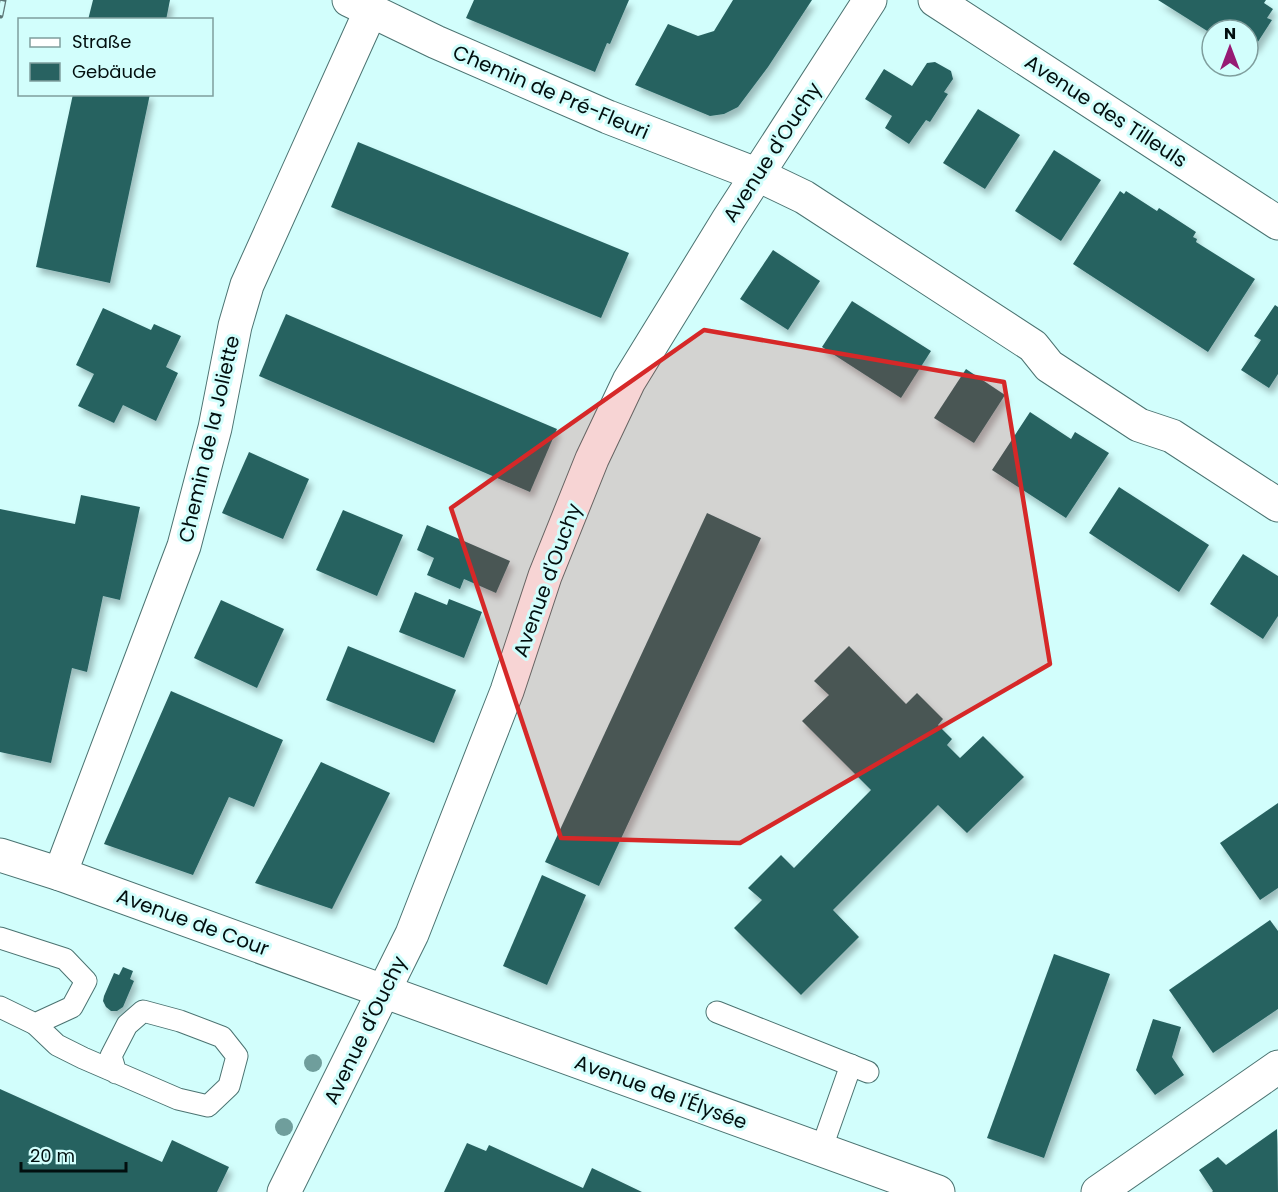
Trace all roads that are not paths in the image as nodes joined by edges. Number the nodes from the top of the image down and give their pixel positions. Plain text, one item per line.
1 (870, 0) edge
2 (935, 0) edge
3 (360, 5) edge
4 (758, 175) junction
5 (1278, 223) edge
6 (1278, 505) edge
7 (0, 855) edge
8 (60, 874) junction
9 (0, 938) edge
10 (385, 991) junction
11 (0, 1007) edge
12 (717, 1012) dead end
13 (35, 1024) junction
14 (1278, 1067) edge
15 (116, 1073) junction
16 (821, 1150) junction
17 (284, 1192) edge
18 (938, 1192) edge
19 (1098, 1192) edge

1 - 4 street, Avenue d'Ouchy
2 - 5 street, Avenue des Tilleuls
3 - 4 street, Chemin de Pré-Fleuri
3 - 8 street, Chemin de la Joliette
4 - 6 street, Chemin de Pré-Fleuri
4 - 10 street, Avenue d'Ouchy
7 - 8 street, Avenue de Cour
8 - 10 street, Avenue de Cour
9 - 13 lane
10 - 16 street, Avenue de l'Élysée
10 - 17 street, Avenue d'Ouchy
11 - 13 lane
12 - 16 lane
13 - 15 lane
14 - 19 street
15 - 15 lane
16 - 18 street, Avenue de l'Élysée

